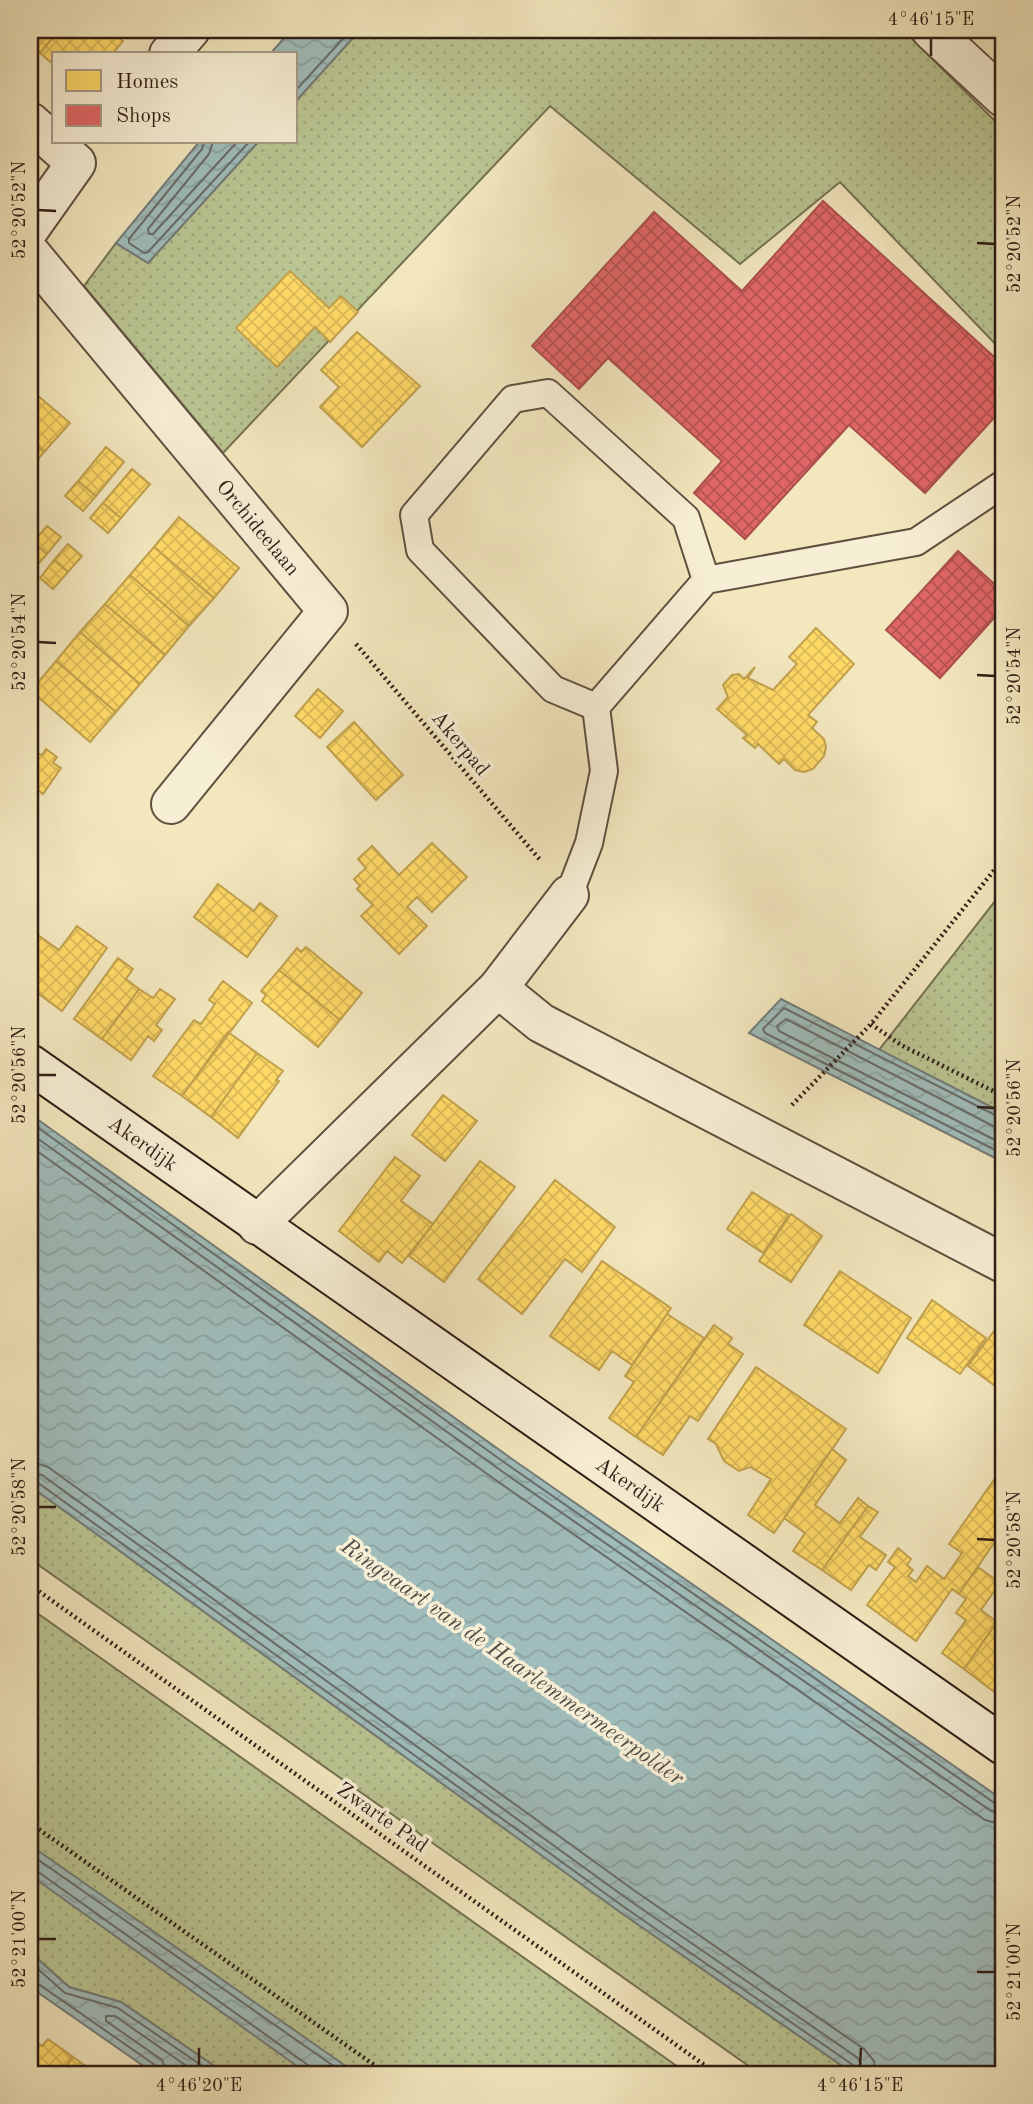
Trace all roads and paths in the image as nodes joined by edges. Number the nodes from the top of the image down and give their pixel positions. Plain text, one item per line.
1 (190, 30) edge
2 (931, 30) edge
3 (171, 52) edge
4 (1003, 97) edge
5 (30, 122) edge
6 (52, 134) edge
7 (85, 152) edge
8 (30, 228) edge
9 (30, 253) edge
10 (1003, 484) edge
11 (706, 580) junction
12 (328, 611) junction
13 (596, 708) junction
14 (171, 804) dead end
15 (1003, 859) edge
16 (569, 895) junction
17 (498, 988) junction
18 (871, 1024) junction
19 (30, 1064) edge
20 (1003, 1096) edge
21 (790, 1108) dead end
22 (257, 1225) junction
23 (1003, 1264) edge
24 (30, 1586) edge
25 (1003, 1745) edge
26 (30, 1824) edge
27 (387, 2074) edge
28 (717, 2074) edge

1 - 3 street
2 - 4 street
5 - 6 street
7 - 8 street
9 - 12 street, Orchideelaan
10 - 11 lane
11 - 13 lane
11 - 13 lane
12 - 14 street
12 - 16 path, Akerpad
13 - 16 lane
15 - 18 path
16 - 17 street
17 - 22 street
17 - 23 street
18 - 20 path
18 - 21 path
19 - 22 street, Akerdijk
22 - 25 street, Akerdijk
24 - 28 path, Zwarte Pad
26 - 27 path

